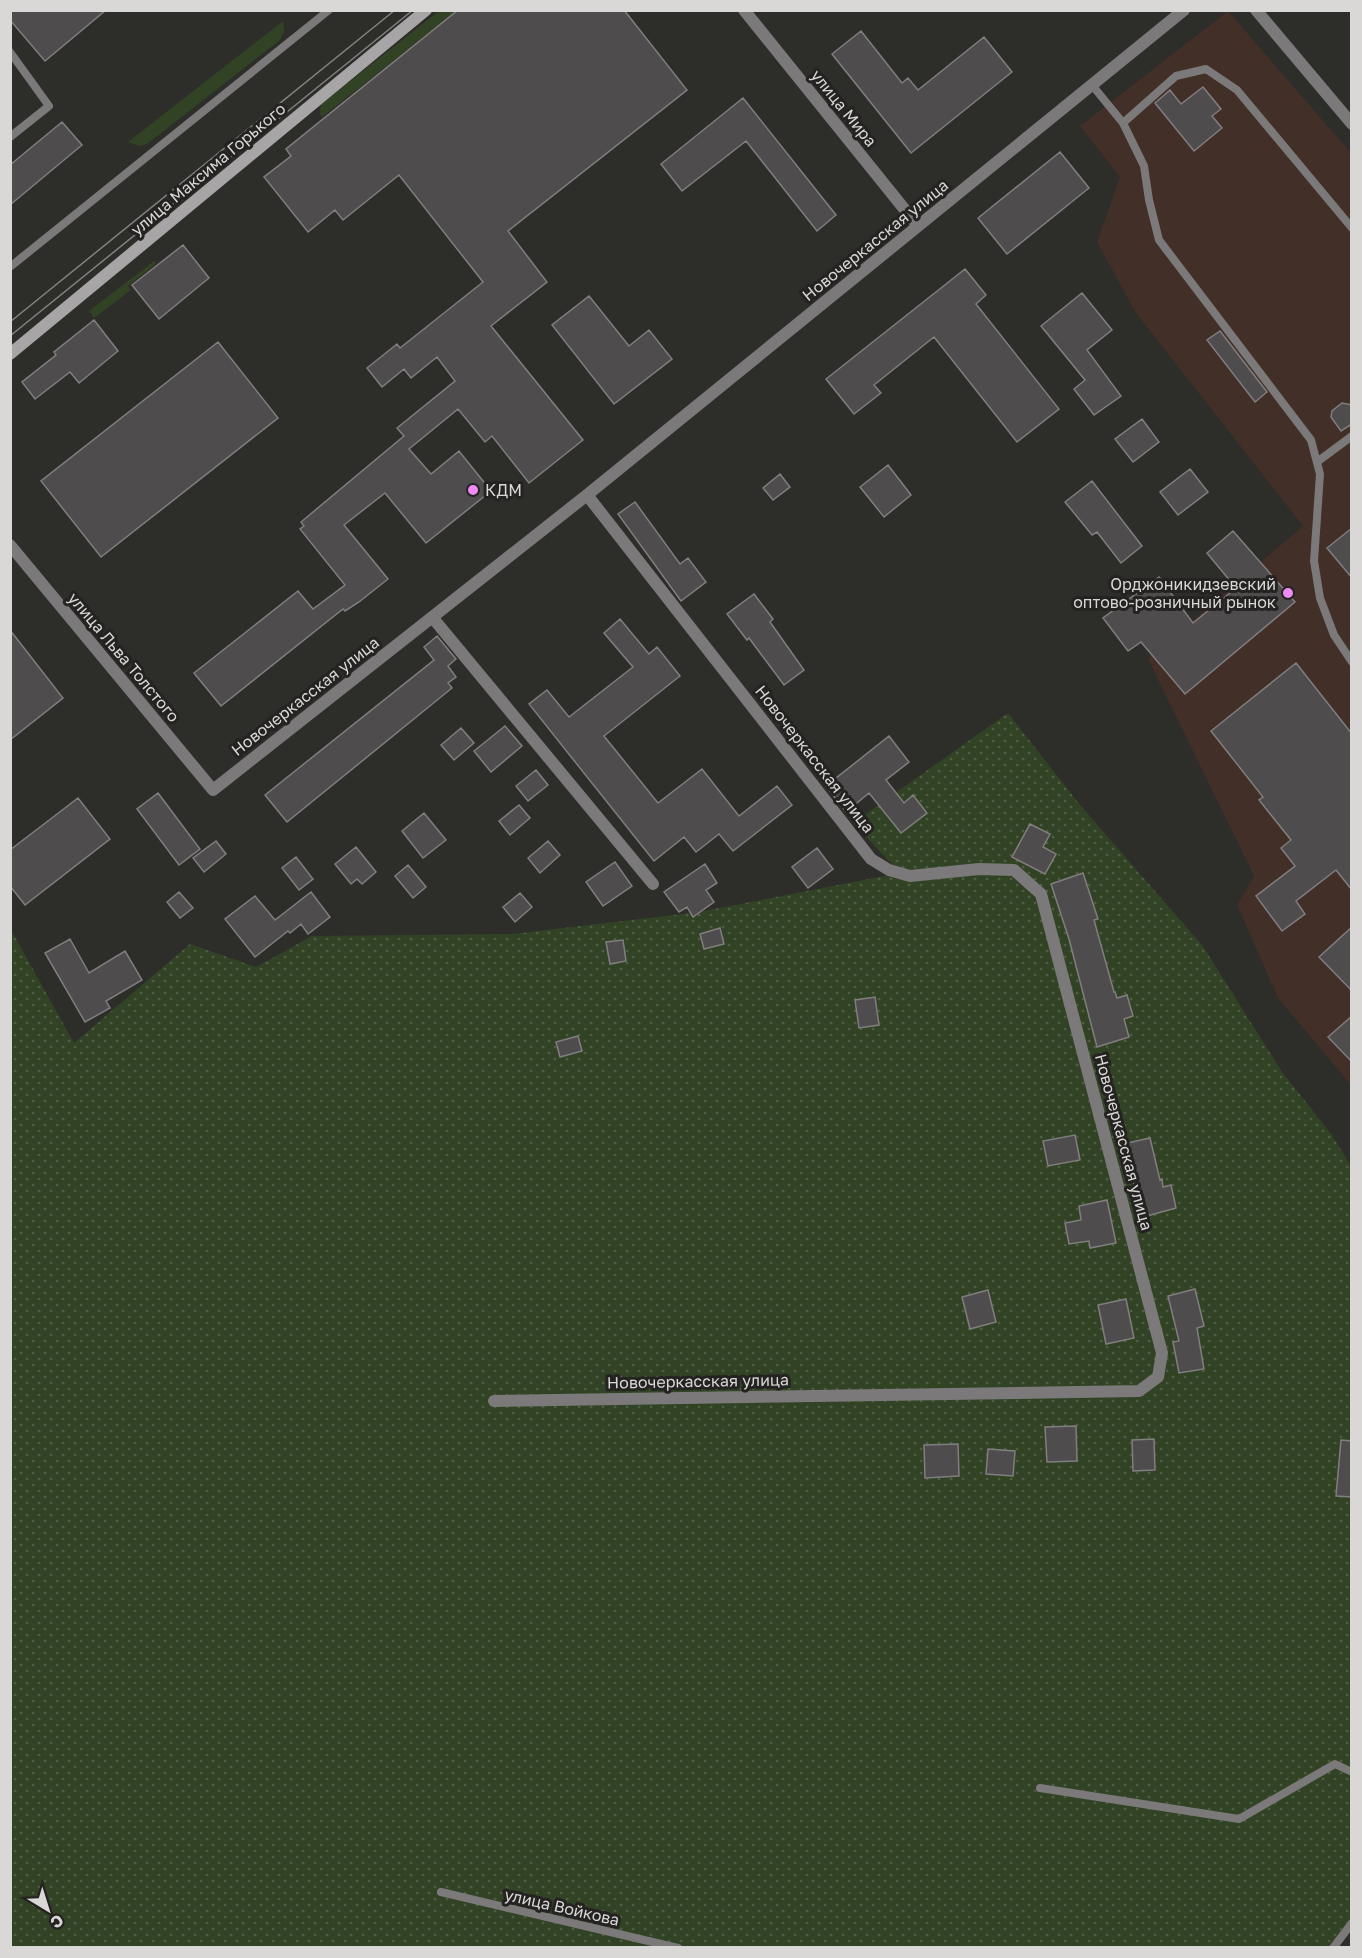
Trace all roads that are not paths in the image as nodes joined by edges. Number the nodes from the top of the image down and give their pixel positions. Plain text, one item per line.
1 (329, 10) edge
2 (426, 10) edge
3 (744, 10) edge
4 (1184, 10) edge
5 (1256, 10) edge
6 (10, 52) edge
7 (1092, 86) junction
8 (1123, 123) junction
9 (1352, 124) edge
10 (10, 137) edge
11 (918, 226) junction
12 (1352, 228) edge
13 (10, 267) edge
14 (10, 354) edge
15 (1352, 436) edge
16 (1317, 462) junction
17 (587, 495) junction
18 (10, 545) edge
19 (432, 617) junction
20 (1352, 662) edge
21 (213, 790) joint
22 (653, 884) dead end
23 (494, 1401) dead end
24 (1352, 1772) edge
25 (1040, 1788) dead end
26 (441, 1892) dead end
27 (1352, 1923) edge
28 (678, 1947) edge
29 (1333, 1947) edge

1 - 13 lane
2 - 14 street, улица Максима Горького
3 - 11 street, улица Мира
4 - 7 street, Новочеркасская улица
5 - 9 street
6 - 10 lane
7 - 8 lane
7 - 11 street, Новочеркасская улица
8 - 12 lane
8 - 16 lane
11 - 17 street, Новочеркасская улица
15 - 16 lane
16 - 20 lane
17 - 19 street, Новочеркасская улица
17 - 23 street, Новочеркасская улица
18 - 21 street, улица Льва Толстого
19 - 21 street, Новочеркасская улица
19 - 22 street
24 - 25 lane
26 - 28 lane, улица Войкова
27 - 29 lane

